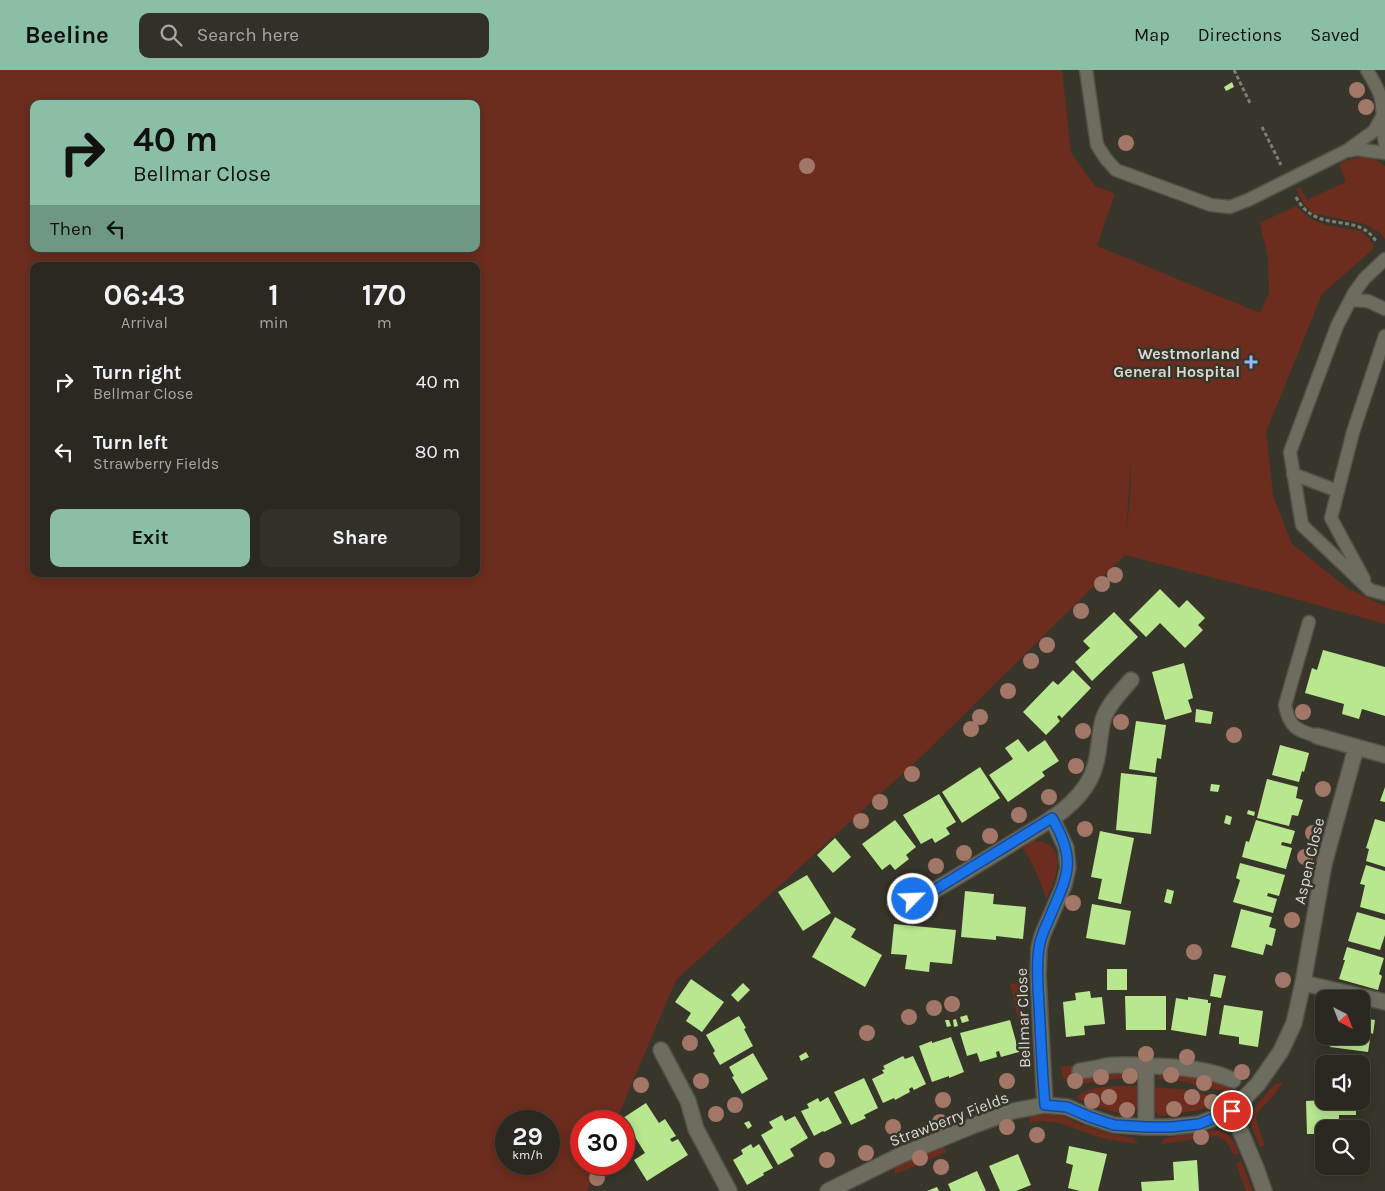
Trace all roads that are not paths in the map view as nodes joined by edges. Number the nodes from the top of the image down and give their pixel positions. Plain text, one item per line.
1 (1086, 70) edge
2 (1367, 70) edge
3 (1382, 117) junction
4 (1385, 143) edge
5 (1346, 151) junction
6 (1385, 153) edge
7 (1383, 255) edge
8 (1351, 300) junction
9 (1385, 308) edge
10 (1385, 336) edge
11 (1293, 474) junction
12 (1338, 491) junction
13 (1370, 590) junction
14 (1385, 594) edge
15 (1309, 622) dead end
16 (1131, 680) dead end
17 (1317, 736) joint
18 (1356, 748) junction
19 (1385, 755) edge
20 (1052, 818) junction
21 (896, 904) dead end
22 (1303, 983) junction
23 (1385, 1002) edge
24 (661, 1050) dead end
25 (1281, 1051) joint
26 (1146, 1066) junction
27 (1080, 1072) dead end
28 (1233, 1080) dead end
29 (1045, 1105) junction
30 (1232, 1111) junction
31 (1146, 1127) junction
32 (729, 1191) edge
33 (828, 1191) edge
34 (1264, 1191) edge

1 - 5 lane
2 - 3 lane
3 - 4 lane
3 - 5 lane
5 - 6 lane
7 - 8 lane
8 - 9 lane
8 - 11 lane
10 - 12 lane
11 - 12 lane
11 - 13 lane
12 - 13 lane
13 - 14 lane
15 - 17 lane
16 - 20 street
17 - 18 street
18 - 19 street
18 - 22 street, Aspen Close
20 - 21 street
20 - 29 street, Bellmar Close
22 - 23 street
22 - 25 street, Aspen Close
24 - 32 street
25 - 30 street, Strawberry Fields
26 - 27 street
26 - 28 street
26 - 31 street
29 - 31 street, Strawberry Fields
29 - 33 street, Strawberry Fields
30 - 31 street, Strawberry Fields
30 - 34 street

